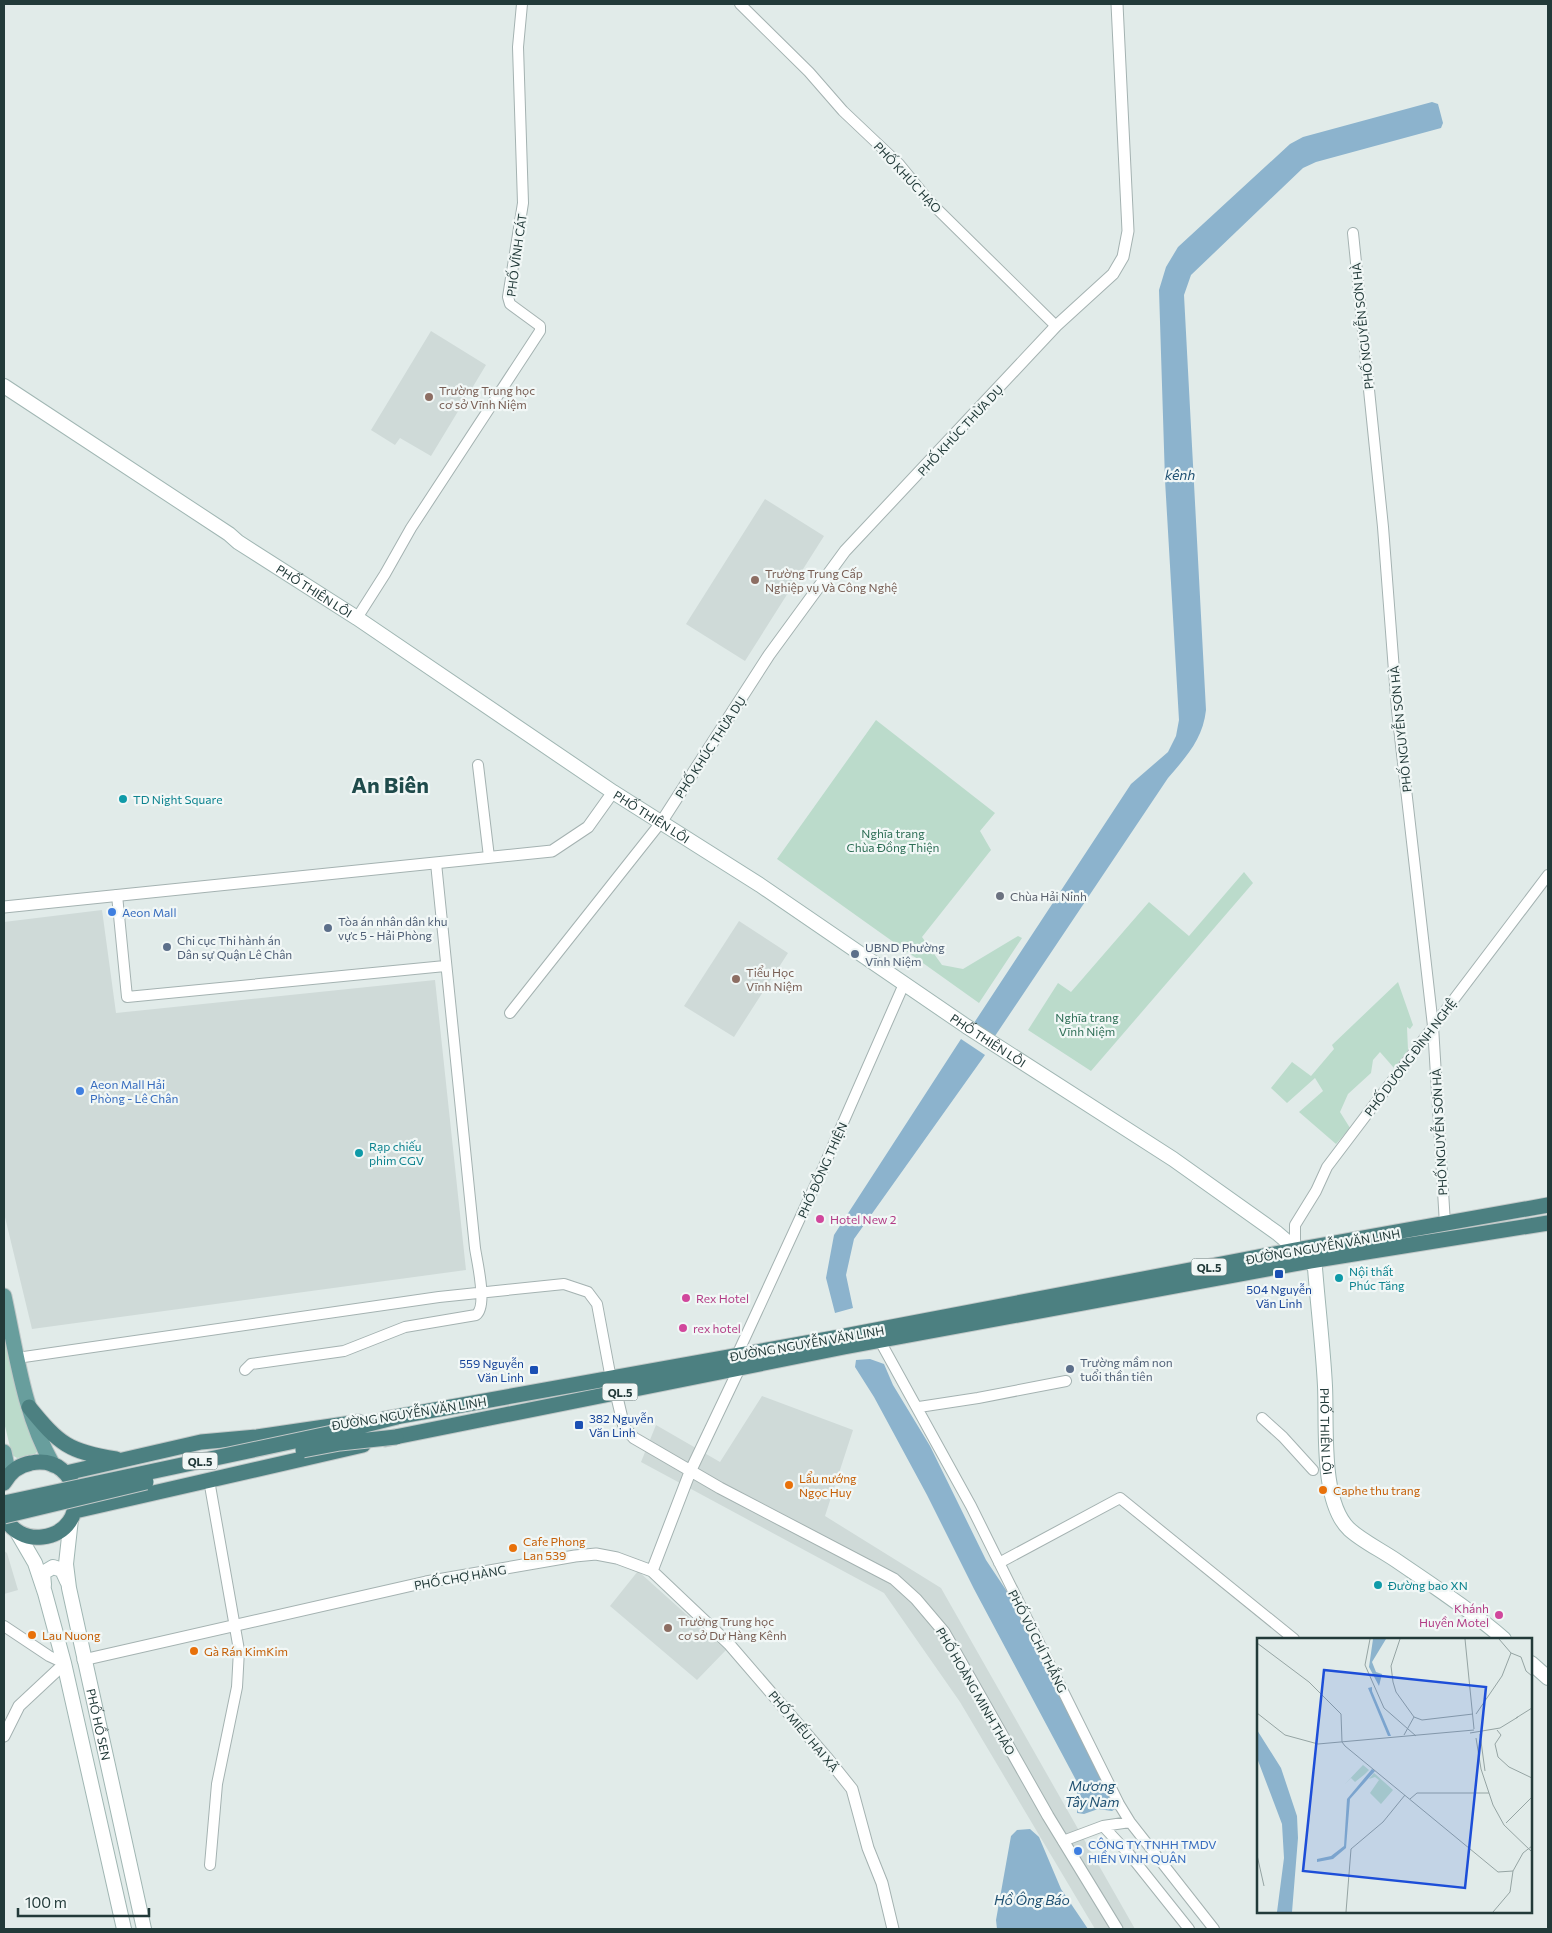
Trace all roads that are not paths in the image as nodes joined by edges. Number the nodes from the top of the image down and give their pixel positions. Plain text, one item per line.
1 (522, 4) edge
2 (740, 4) edge
3 (1117, 4) edge
4 (1353, 233) dead end
5 (1056, 326) junction
6 (4, 386) edge
7 (357, 618) junction
8 (478, 765) dead end
9 (614, 792) junction
10 (662, 821) junction
11 (488, 857) junction
12 (436, 863) junction
13 (1548, 874) edge
14 (117, 895) junction
15 (4, 907) edge
16 (445, 966) junction
17 (904, 984) junction
18 (510, 1013) dead end
19 (1433, 1026) junction
20 (1548, 1205) edge
21 (1548, 1223) edge
22 (1445, 1224) junction
23 (1295, 1250) junction
24 (1310, 1261) junction
25 (482, 1291) junction
26 (4, 1296) edge
27 (876, 1336) junction
28 (17, 1358) junction
29 (738, 1362) junction
30 (245, 1370) dead end
31 (1066, 1381) dead end
32 (614, 1386) junction
33 (30, 1407) junction
34 (919, 1407) junction
35 (397, 1417) junction
36 (1262, 1418) dead end
37 (396, 1437) junction
38 (4, 1452) edge
39 (131, 1459) junction
40 (60, 1469) junction
41 (1313, 1470) dead end
42 (690, 1472) junction
43 (6, 1479) edge
44 (209, 1480) junction
45 (150, 1493) junction
46 (4, 1503) edge
47 (73, 1515) junction
48 (8, 1524) edge
49 (999, 1563) junction
50 (652, 1571) junction
51 (69, 1588) junction
52 (45, 1593) junction
53 (4, 1626) edge
54 (235, 1626) junction
55 (1293, 1638) edge
56 (1503, 1638) edge
57 (83, 1660) junction
58 (64, 1663) junction
59 (1532, 1664) edge
60 (1548, 1678) edge
61 (4, 1736) edge
62 (1130, 1822) junction
63 (1103, 1826) junction
64 (1063, 1841) junction
65 (210, 1865) dead end
66 (124, 1929) edge
67 (144, 1929) edge
68 (893, 1929) edge
69 (1117, 1929) edge
70 (1189, 1929) edge
71 (1214, 1929) edge

1 - 7 street, PHỐ VĨNH CÁT
2 - 5 street, PHỐ KHÚC HẠO
3 - 5 street, PHỐ KHÚC THỪA DỤ
4 - 19 street, PHỐ NGUYỄN SƠN HÀ
5 - 10 street, PHỐ KHÚC THỪA DỤ
6 - 7 main road, PHỐ THIÊN LÔI
7 - 9 main road, PHỐ THIÊN LÔI
8 - 11 street
9 - 10 main road, PHỐ THIÊN LÔI
9 - 11 street
10 - 17 main road, PHỐ THIÊN LÔI
10 - 18 street
11 - 12 street
12 - 14 street
12 - 16 street
13 - 19 street, PHỐ DƯƠNG ĐÌNH NGHỆ
14 - 15 street
14 - 16 street
16 - 25 street
17 - 23 main road, PHỐ THIÊN LÔI
17 - 29 street, PHỐ ĐỒNG THIỆN
19 - 22 street, PHỐ NGUYỄN SƠN HÀ
19 - 23 street, PHỐ DƯƠNG ĐÌNH NGHỆ
20 - 22 highway, ĐƯỜNG NGUYỄN VĂN LINH / QL.5
21 - 24 highway, ĐƯỜNG NGUYỄN VĂN LINH / QL.5
22 - 23 highway, ĐƯỜNG NGUYỄN VĂN LINH / QL.5
23 - 24 main road, PHỐ THIÊN LÔI
23 - 27 highway, ĐƯỜNG NGUYỄN VĂN LINH / QL.5
24 - 27 highway, ĐƯỜNG NGUYỄN VĂN LINH / QL.5
24 - 56 main road, PHỐ THIÊN LÔI
25 - 28 street
25 - 30 street
25 - 32 street
26 - 28 main road
27 - 29 highway, ĐƯỜNG NGUYỄN VĂN LINH / QL.5
27 - 34 street, PHỐ VŨ CHÍ THẮNG
28 - 33 main road
29 - 32 highway, ĐƯỜNG NGUYỄN VĂN LINH / QL.5
29 - 42 street
31 - 34 street
32 - 35 highway, ĐƯỜNG NGUYỄN VĂN LINH / QL.5
32 - 37 highway, ĐƯỜNG NGUYỄN VĂN LINH / QL.5
32 - 42 street, PHỐ HOÀNG MINH THẢO
33 - 39 highway
33 - 40 main road
34 - 49 street, PHỐ VŨ CHÍ THẮNG
35 - 39 highway, ĐƯỜNG NGUYỄN VĂN LINH / QL.5
35 - 46 highway, QL.5, bridge
36 - 41 street
37 - 44 highway, ĐƯỜNG NGUYỄN VĂN LINH / QL.5
37 - 48 highway, QL.5, bridge
38 - 43 main road
39 - 40 highway, ĐƯỜNG NGUYỄN VĂN LINH / QL.5
39 - 45 highway
40 - 43 highway, ĐƯỜNG NGUYỄN VĂN LINH
40 - 47 highway
42 - 50 street
42 - 64 street, PHỐ HOÀNG MINH THẢO
44 - 45 highway, ĐƯỜNG NGUYỄN VĂN LINH / QL.5
44 - 54 street
45 - 47 highway, ĐƯỜNG NGUYỄN VĂN LINH / QL.5
47 - 48 highway
47 - 51 main road, PHỐ HỒ SEN
48 - 52 main road, PHỐ HỒ SEN
49 - 55 street
49 - 62 street, PHỐ VŨ CHÍ THẮNG
50 - 54 street, PHỐ CHỢ HÀNG
50 - 68 street, PHỐ MIẾU HAI XÃ
51 - 52 main road
51 - 57 main road, PHỐ HỒ SEN
52 - 58 main road, PHỐ HỒ SEN
53 - 58 street
54 - 57 street, PHỐ CHỢ HÀNG
54 - 65 street
57 - 67 main road, PHỐ HỒ SEN
58 - 61 street
58 - 66 main road, PHỐ HỒ SEN
59 - 60 main road
62 - 63 street
62 - 71 street, PHỐ VŨ CHÍ THẮNG
63 - 64 street
63 - 70 street
64 - 69 street, PHỐ HOÀNG MINH THẢO

